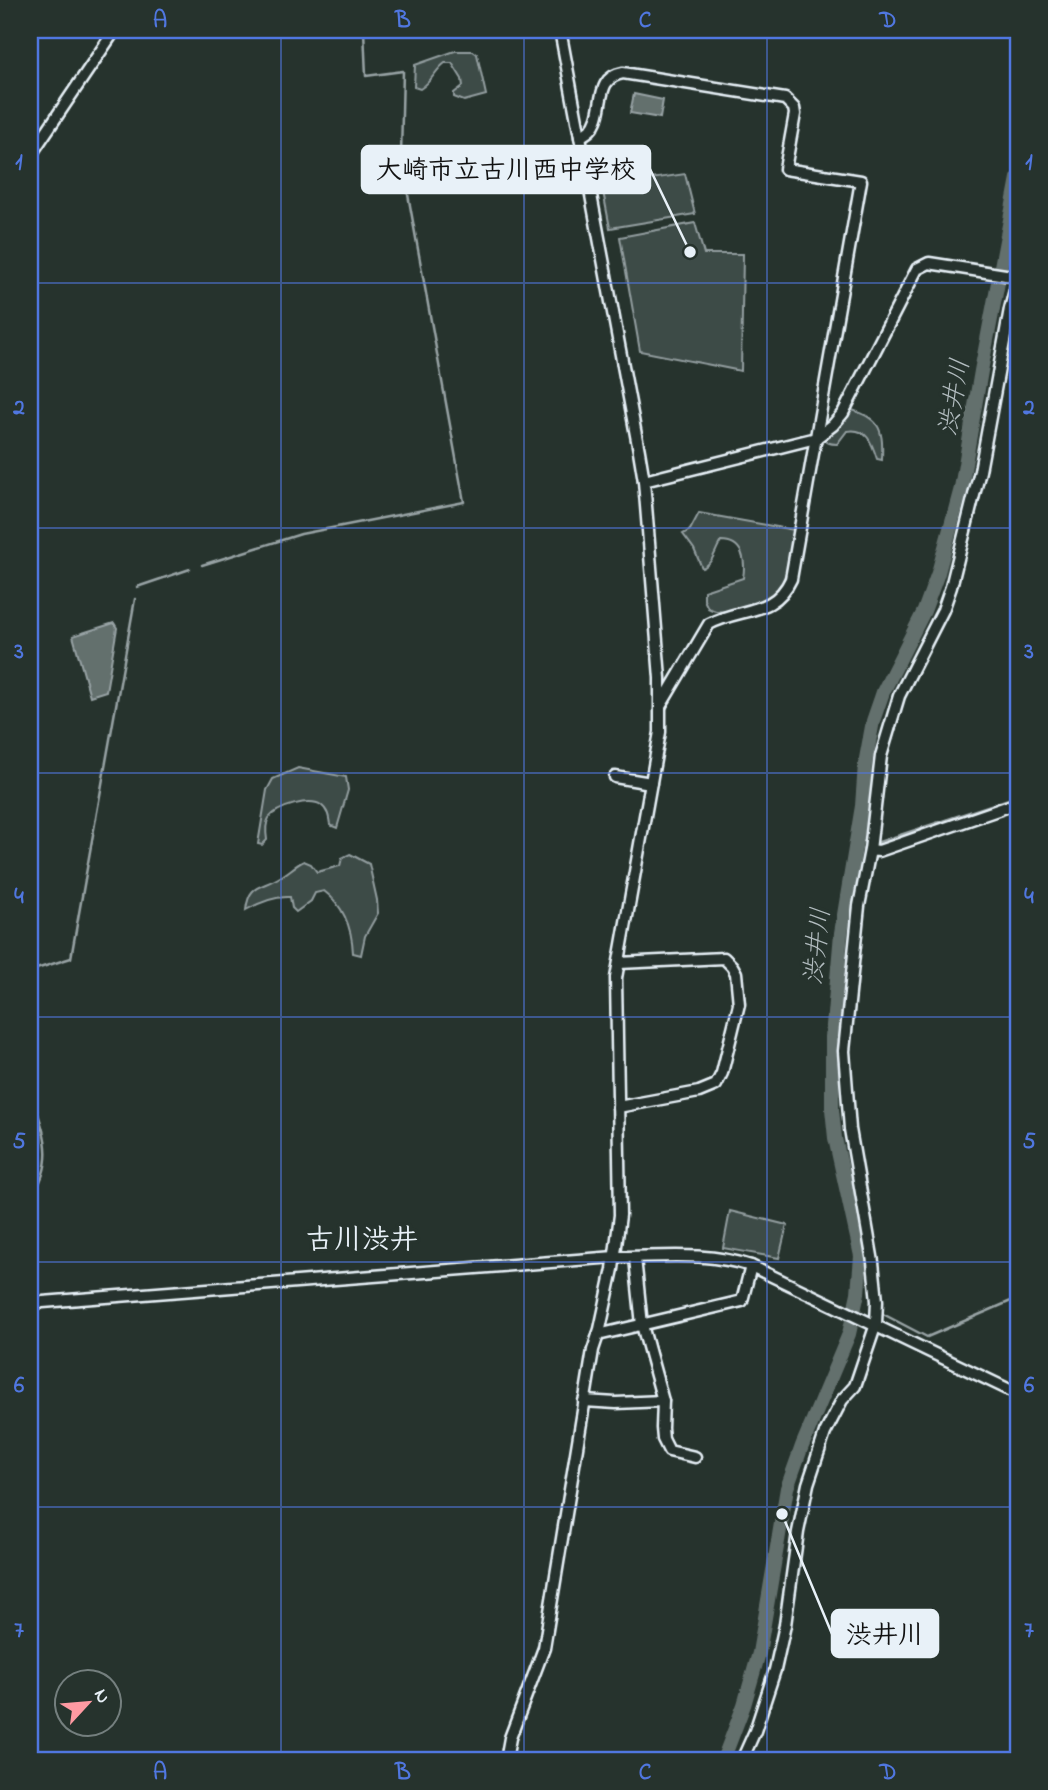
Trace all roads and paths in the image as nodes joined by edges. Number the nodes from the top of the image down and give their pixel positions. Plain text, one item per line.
1 (115, 30) edge
2 (561, 30) edge
3 (580, 137) junction
4 (30, 156) edge
5 (1016, 277) edge
6 (816, 438) junction
7 (644, 481) junction
8 (661, 705) junction
9 (615, 777) dead end
10 (652, 783) junction
11 (1018, 803) edge
12 (870, 850) junction
13 (618, 963) junction
14 (618, 1107) junction
15 (30, 1115) edge
16 (30, 1170) edge
17 (615, 1257) junction
18 (635, 1258) junction
19 (751, 1266) junction
20 (30, 1303) edge
21 (642, 1323) junction
22 (874, 1323) junction
23 (598, 1335) junction
24 (1018, 1394) edge
25 (584, 1401) junction
26 (663, 1401) junction
27 (695, 1457) dead end
28 (506, 1760) edge
29 (741, 1760) edge

1 - 4 street
2 - 3 street
3 - 6 street
3 - 7 street
5 - 6 street
5 - 12 street
6 - 7 street
6 - 8 street
7 - 8 street
8 - 10 street
9 - 10 street
10 - 13 street
11 - 12 street
12 - 22 street
13 - 14 street
13 - 14 street
14 - 17 street
15 - 16 street
17 - 18 street
17 - 20 street
17 - 23 street
18 - 19 street
18 - 21 street
19 - 21 street
19 - 22 street
21 - 23 street
21 - 26 street
22 - 24 street
22 - 29 street
23 - 25 street
25 - 26 street
25 - 28 street
26 - 27 street

